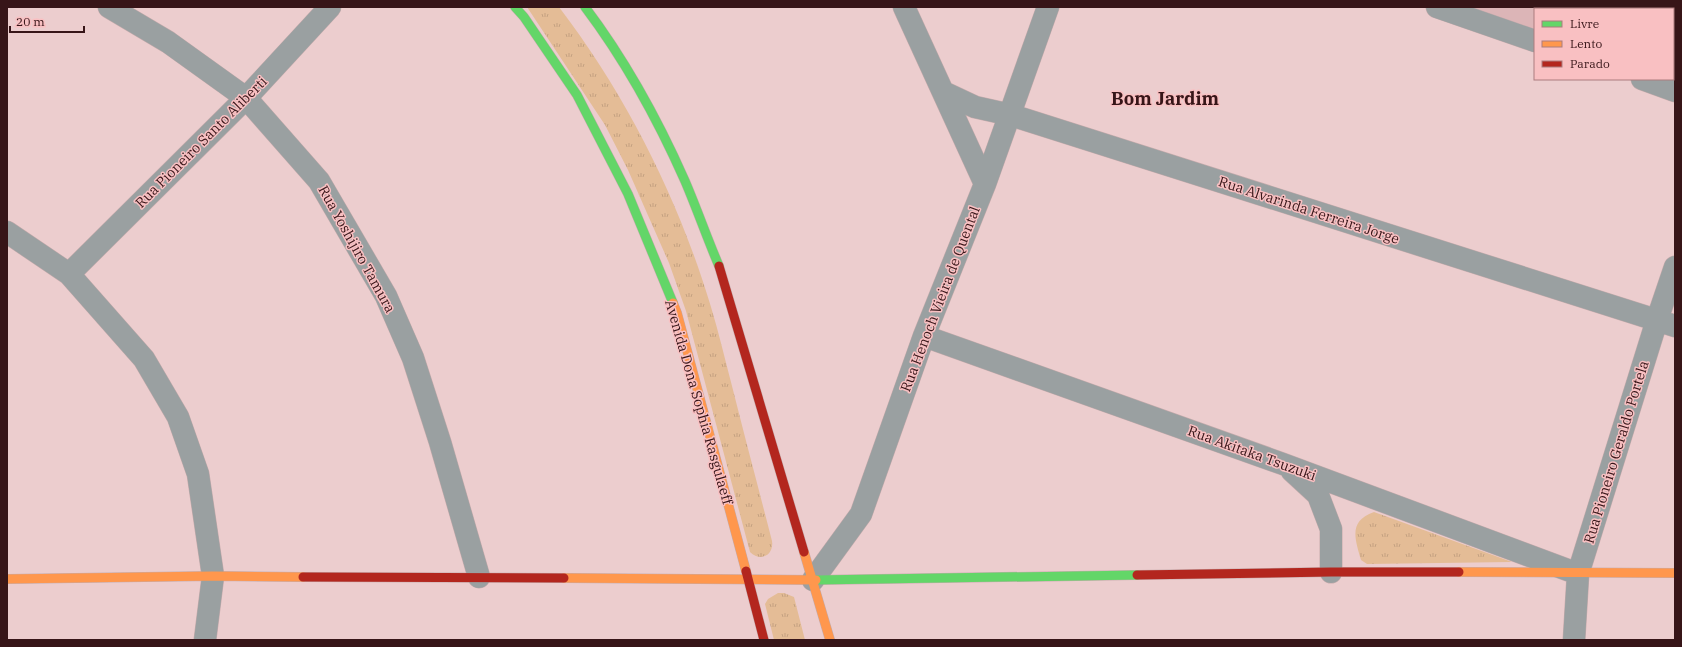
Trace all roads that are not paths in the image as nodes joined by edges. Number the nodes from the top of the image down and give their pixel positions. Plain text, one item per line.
1 (109, 7) edge
2 (330, 7) edge
3 (515, 7) edge
4 (585, 7) edge
5 (904, 7) edge
6 (1048, 7) edge
7 (1437, 7) edge
8 (1534, 42) edge
9 (1645, 80) edge
10 (1675, 91) edge
11 (943, 92) junction
12 (246, 98) junction
13 (1010, 115) junction
14 (985, 184) junction
15 (7, 232) edge
16 (1675, 267) edge
17 (69, 274) junction
18 (1666, 323) edge
19 (924, 336) junction
20 (1283, 464) junction
21 (1331, 572) junction
22 (1675, 573) edge
23 (1578, 574) junction
24 (213, 576) junction
25 (479, 577) junction
26 (7, 579) edge
27 (747, 579) junction
28 (813, 580) junction
29 (205, 640) edge
30 (764, 640) edge
31 (830, 640) edge
32 (1574, 640) edge

1 - 12 street, Rua Yoshijiro Tamura
2 - 12 street, Rua Pioneiro Santo Aliberti
3 - 27 street, Avenida Dona Sophia Rasgulaeff
4 - 28 street
5 - 11 street
6 - 13 street, Rua Henoch Vieira de Quental
7 - 8 street
9 - 10 street
11 - 13 street, Rua Alvarinda Ferreira Jorge
11 - 14 street
12 - 17 street, Rua Pioneiro Santo Aliberti
12 - 25 street, Rua Yoshijiro Tamura
13 - 14 street, Rua Henoch Vieira de Quental
13 - 18 street, Rua Alvarinda Ferreira Jorge
14 - 19 street, Rua Henoch Vieira de Quental
15 - 17 street
16 - 18 street, Rua Pioneiro Geraldo Portela
17 - 24 street
18 - 23 street, Rua Pioneiro Geraldo Portela
19 - 20 street, Rua Akitaka Tsuzuki
19 - 28 street, Rua Henoch Vieira de Quental
20 - 21 street
20 - 23 street, Rua Akitaka Tsuzuki
21 - 23 street
21 - 28 street
22 - 23 street
23 - 32 street, Rua Pioneiro Geraldo Portela
24 - 25 street
24 - 26 street
24 - 29 street
25 - 27 street
27 - 28 street
27 - 30 street, Avenida Dona Sophia Rasgulaeff
28 - 31 street

